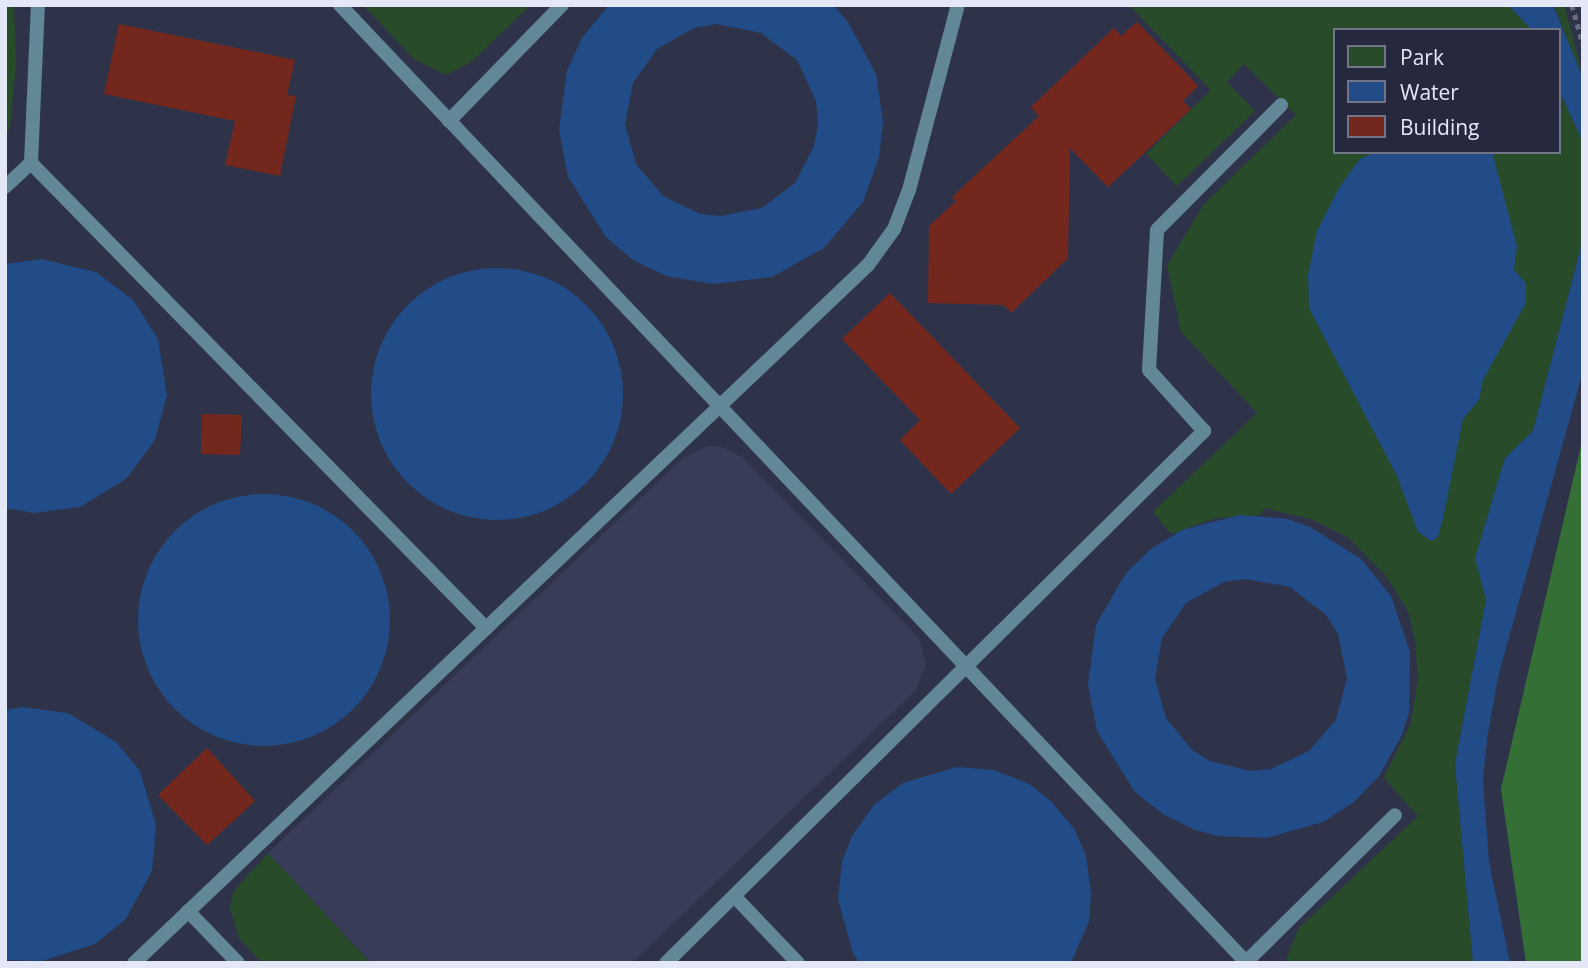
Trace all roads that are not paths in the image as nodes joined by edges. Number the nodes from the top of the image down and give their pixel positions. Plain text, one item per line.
1 (38, 5) edge
2 (340, 5) edge
3 (562, 5) edge
4 (958, 5) edge
5 (1281, 104) dead end
6 (449, 121) junction
7 (31, 163) junction
8 (5, 187) edge
9 (719, 405) junction
10 (486, 628) junction
11 (967, 667) junction
12 (1395, 815) dead end
13 (736, 898) junction
14 (188, 911) junction
15 (1246, 962) edge
16 (134, 963) edge
17 (238, 963) edge
18 (666, 963) edge
19 (798, 963) edge

1 - 7 lane
2 - 6 lane
3 - 6 lane
4 - 9 lane
5 - 11 lane
6 - 9 lane
7 - 8 lane
7 - 10 lane
9 - 10 lane
9 - 11 lane
10 - 14 lane
11 - 13 lane
11 - 15 lane
12 - 15 lane
13 - 18 lane
13 - 19 lane
14 - 16 lane
14 - 17 lane

